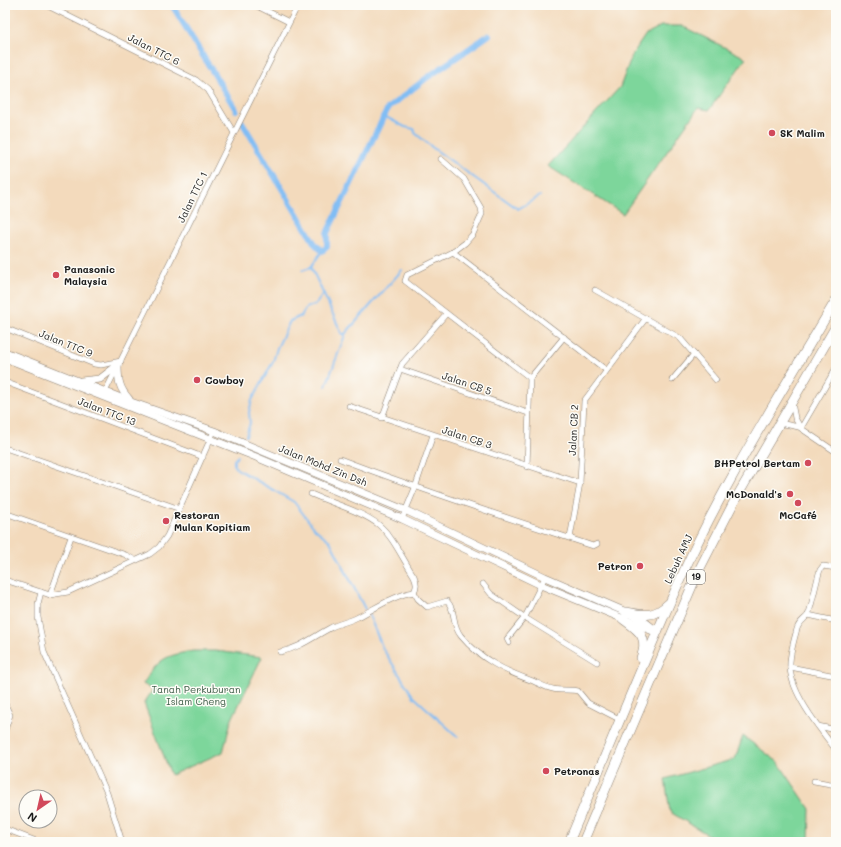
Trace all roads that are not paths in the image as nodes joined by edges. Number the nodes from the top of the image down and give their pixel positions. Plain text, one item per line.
1 (46, 5) edge
2 (255, 5) edge
3 (298, 5) edge
4 (289, 22) junction
5 (234, 133) junction
6 (441, 159) dead end
7 (454, 252) junction
8 (595, 290) dead end
9 (836, 300) edge
10 (446, 314) junction
11 (646, 318) junction
12 (836, 326) edge
13 (5, 328) edge
14 (564, 337) junction
15 (5, 352) edge
16 (694, 354) junction
17 (5, 358) edge
18 (120, 363) junction
19 (836, 368) edge
20 (400, 369) junction
21 (606, 370) junction
22 (530, 378) junction
23 (672, 380) dead end
24 (716, 380) dead end
25 (79, 381) junction
26 (5, 382) edge
27 (104, 394) junction
28 (792, 400) junction
29 (131, 402) junction
30 (349, 406) dead end
31 (528, 413) junction
32 (382, 418) junction
33 (779, 424) junction
34 (801, 428) junction
35 (214, 431) junction
36 (433, 435) junction
37 (211, 440) junction
38 (5, 448) edge
39 (836, 452) edge
40 (204, 457) junction
41 (340, 459) dead end
42 (527, 467) junction
43 (580, 483) junction
44 (415, 488) junction
45 (310, 494) dead end
46 (180, 509) junction
47 (407, 511) junction
48 (5, 513) edge
49 (402, 519) junction
50 (70, 537) junction
51 (570, 538) junction
52 (714, 541) junction
53 (597, 544) dead end
54 (135, 560) junction
55 (836, 568) edge
56 (545, 577) junction
57 (5, 580) edge
58 (483, 584) dead end
59 (541, 585) junction
60 (41, 592) junction
61 (414, 592) junction
62 (50, 595) junction
63 (672, 600) junction
64 (808, 615) junction
65 (624, 616) junction
66 (525, 617) junction
67 (836, 621) edge
68 (658, 632) junction
69 (509, 643) dead end
70 (280, 652) dead end
71 (597, 662) dead end
72 (790, 667) junction
73 (836, 676) edge
74 (651, 683) junction
75 (635, 686) junction
76 (5, 704) edge
77 (621, 720) junction
78 (818, 726) junction
79 (5, 730) edge
80 (836, 730) edge
81 (836, 750) edge
82 (814, 782) dead end
83 (836, 785) edge
84 (5, 829) edge
85 (39, 842) edge
86 (122, 842) edge
87 (569, 842) edge
88 (583, 842) edge

1 - 5 street, Jalan TTC 6
2 - 4 street
3 - 4 street, Jalan TTC 1
4 - 5 street, Jalan TTC 1
5 - 18 street, Jalan TTC 1
6 - 7 street
7 - 10 street
7 - 14 street
8 - 11 street
9 - 63 highway, Lebuh AMJ / 19
10 - 20 street
10 - 22 street
11 - 16 street
11 - 21 street, Jalan CB 2
12 - 28 highway, 19
13 - 18 street, Jalan TTC 9
14 - 21 street
14 - 22 street
15 - 25 main road, Jalan Mohd Zin Dsh
16 - 23 street
16 - 24 street
17 - 27 main road, Jalan Mohd Zin Dsh
18 - 25 main road
18 - 27 street, Jalan TTC 1
18 - 29 main road
19 - 34 street
20 - 31 street, Jalan CB 5
20 - 32 street
21 - 43 street, Jalan CB 2
22 - 31 street
25 - 27 main road, Jalan Mohd Zin Dsh
26 - 40 street, Jalan TTC 13
27 - 29 main road, Jalan Mohd Zin Dsh
27 - 37 main road, Jalan Mohd Zin Dsh
28 - 33 highway, 19
28 - 34 street
29 - 35 main road, Jalan Mohd Zin Dsh
30 - 32 street, Jalan CB 3
31 - 42 street
32 - 36 street, Jalan CB 3
33 - 34 street
33 - 52 highway, 19
34 - 39 street
35 - 37 street
35 - 47 main road, Jalan Mohd Zin Dsh
36 - 42 street, Jalan CB 3
36 - 44 street
37 - 40 street
37 - 49 main road, Jalan Mohd Zin Dsh
38 - 46 street
40 - 46 street
41 - 44 street
42 - 43 street, Jalan CB 3
43 - 51 street, Jalan CB 2
44 - 47 street
44 - 51 street
45 - 61 street
46 - 54 street
47 - 49 street
47 - 56 main road, Jalan Mohd Zin Dsh
48 - 50 street
49 - 59 main road, Jalan Mohd Zin Dsh
50 - 54 street
50 - 62 street
51 - 53 street
52 - 68 highway
52 - 74 highway, 19
54 - 62 street
55 - 64 street
56 - 59 street
56 - 65 main road, Jalan Mohd Zin Dsh
57 - 60 street
58 - 66 street
59 - 65 main road, Jalan Mohd Zin Dsh
59 - 66 street
60 - 62 street
60 - 86 street
61 - 70 street
61 - 77 street
63 - 65 highway
63 - 68 highway, Lebuh AMJ / 19
64 - 67 street
64 - 72 street
65 - 68 main road
65 - 75 highway
66 - 69 street
66 - 71 street
68 - 74 highway
68 - 75 highway, Lebuh AMJ / 19
72 - 73 street
72 - 78 street
74 - 88 highway, 19
75 - 77 highway, Lebuh AMJ / 19
76 - 79 street
77 - 87 highway, Lebuh AMJ / 19
78 - 80 street
78 - 81 street
82 - 83 street
84 - 85 street

